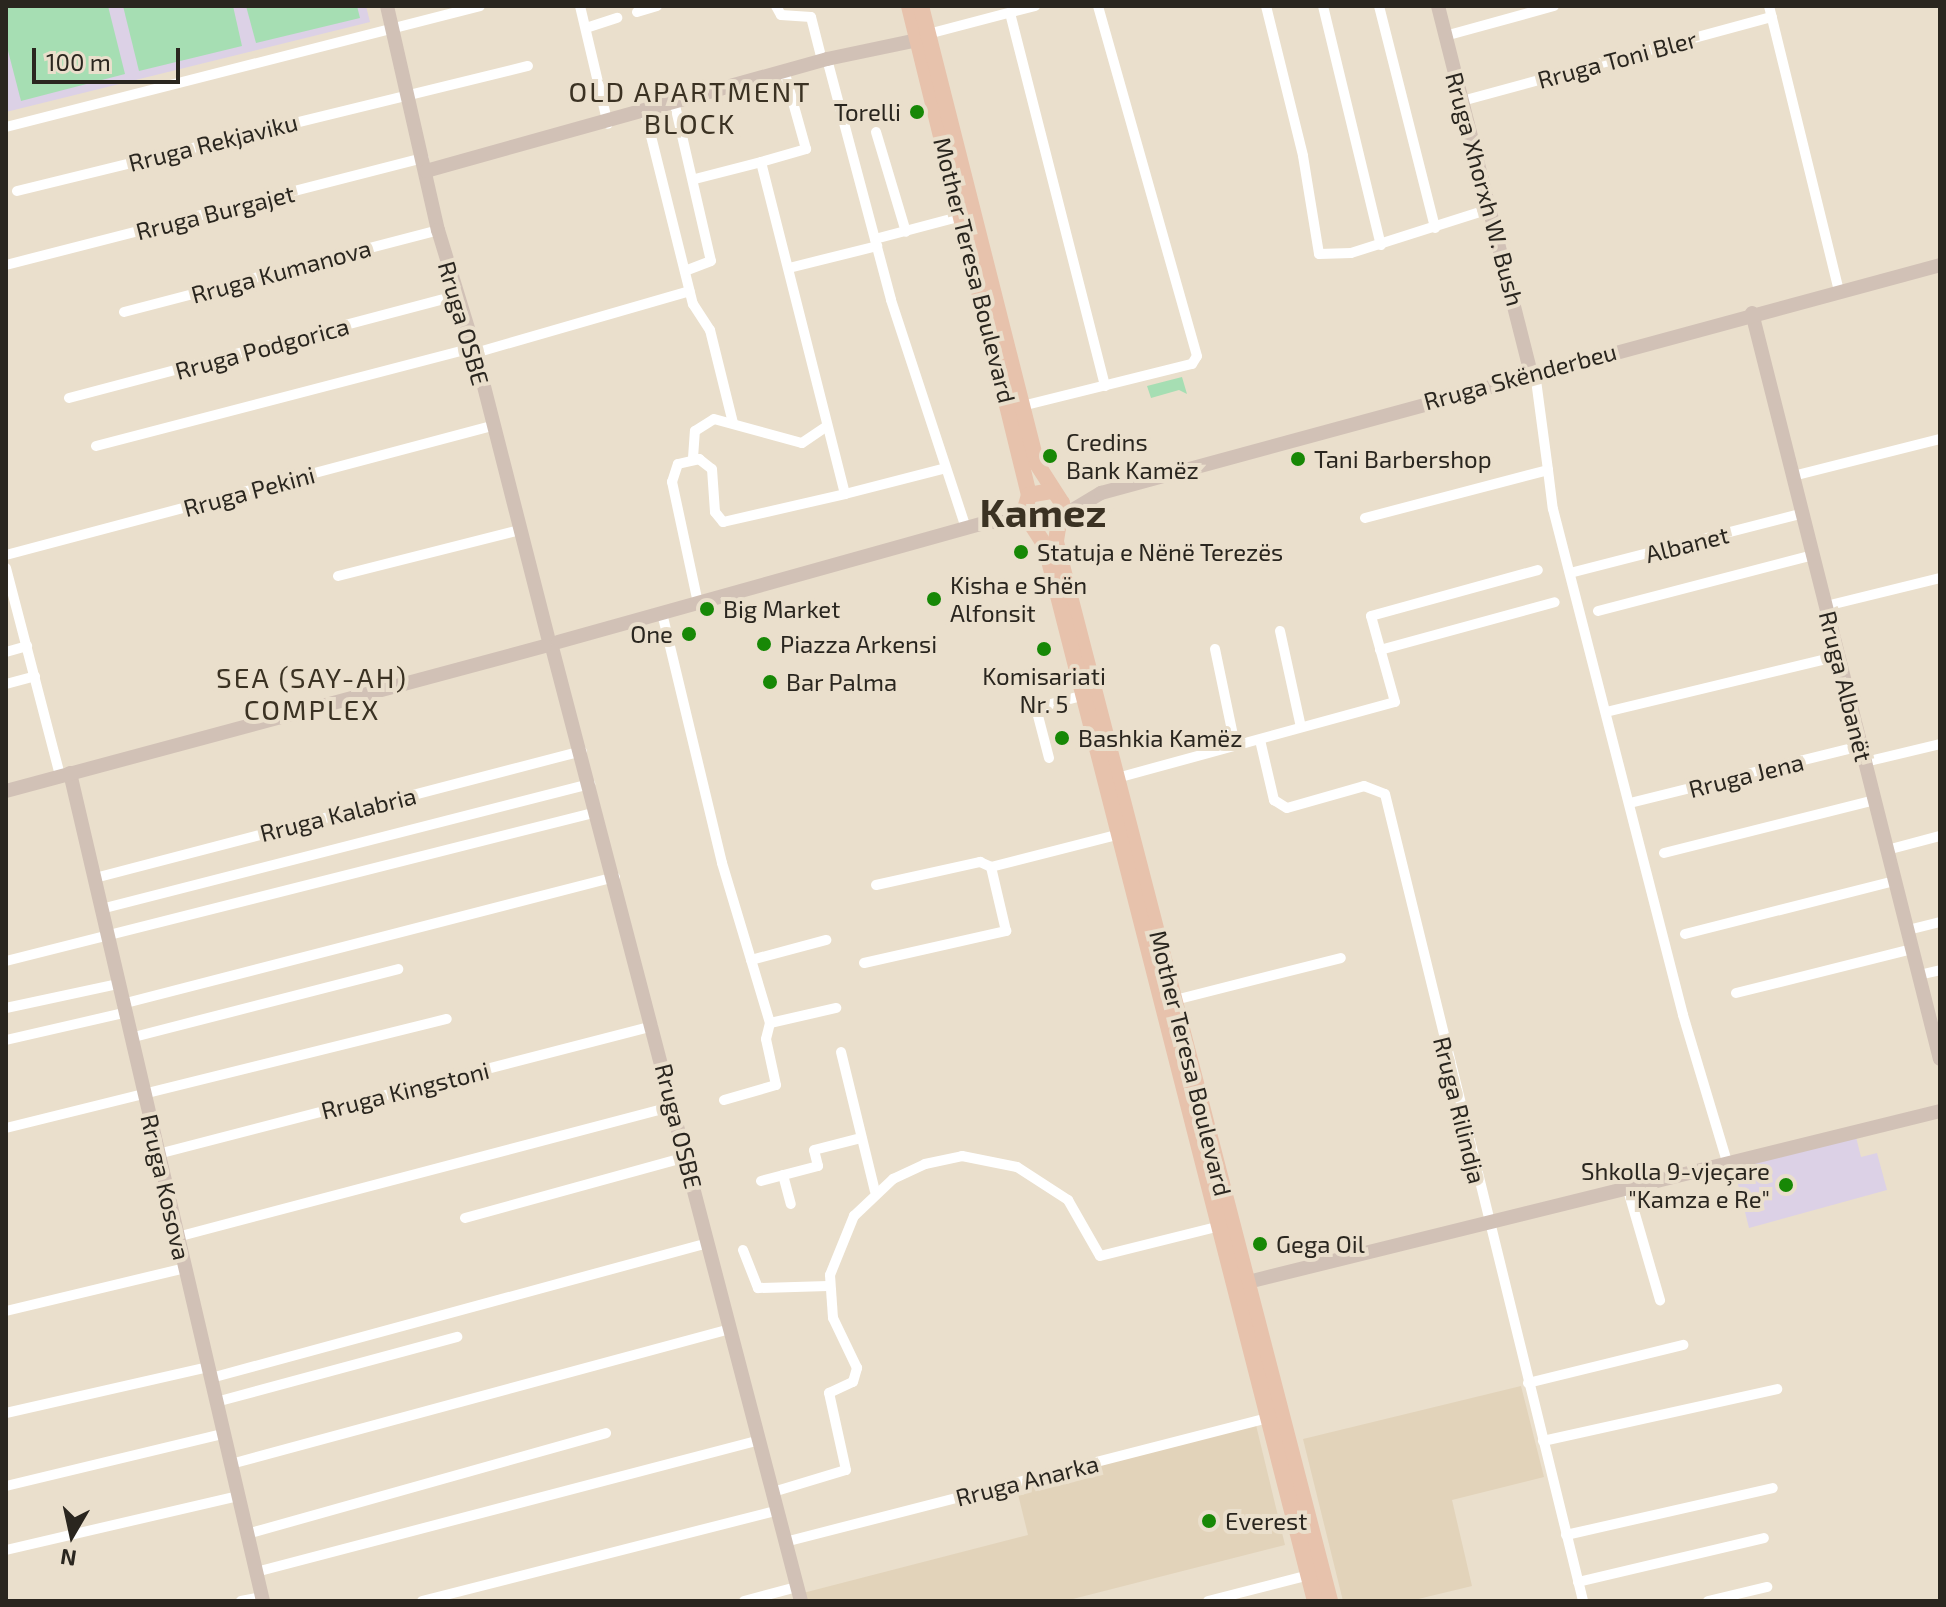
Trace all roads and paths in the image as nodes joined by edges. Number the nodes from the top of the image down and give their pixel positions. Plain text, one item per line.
1 (387, 6) edge
2 (480, 6) edge
3 (580, 6) edge
4 (657, 6) edge
5 (776, 6) edge
6 (909, 6) edge
7 (921, 6) edge
8 (1035, 6) edge
9 (1098, 6) edge
10 (1266, 6) edge
11 (1323, 6) edge
12 (1379, 6) edge
13 (1438, 6) edge
14 (1554, 6) edge
15 (637, 12) dead end
16 (1770, 12) edge
17 (1010, 13) junction
18 (617, 18) dead end
19 (586, 28) junction
20 (393, 30) junction
21 (1445, 36) junction
22 (923, 37) junction
23 (824, 60) junction
24 (528, 66) dead end
25 (784, 70) junction
26 (408, 94) junction
27 (674, 101) junction
28 (1462, 101) junction
29 (645, 112) junction
30 (608, 124) junction
31 (6, 127) edge
32 (876, 132) dead end
33 (761, 162) junction
34 (425, 164) junction
35 (695, 179) junction
36 (17, 191) dead end
37 (1490, 209) junction
38 (962, 216) junction
39 (1435, 228) junction
40 (438, 230) junction
41 (906, 232) junction
42 (876, 243) junction
43 (1381, 245) junction
44 (6, 265) edge
45 (1940, 265) edge
46 (789, 268) junction
47 (685, 271) junction
48 (1839, 290) junction
49 (690, 291) junction
50 (455, 296) junction
51 (124, 312) dead end
52 (1752, 313) junction
53 (475, 351) junction
54 (1533, 372) junction
55 (1105, 386) junction
56 (69, 398) dead end
57 (1022, 406) junction
58 (733, 423) junction
59 (492, 426) junction
60 (827, 426) junction
61 (1940, 439) edge
62 (96, 446) dead end
63 (688, 460) junction
64 (946, 468) junction
65 (1548, 470) junction
66 (1793, 476) junction
67 (1053, 492) junction
68 (1101, 493) junction
69 (845, 494) junction
70 (1027, 498) junction
71 (1803, 513) junction
72 (1365, 518) dead end
73 (1058, 520) junction
74 (989, 522) junction
75 (1033, 525) junction
76 (966, 528) junction
77 (520, 530) junction
78 (6, 555) edge
79 (1813, 555) junction
80 (6, 568) edge
81 (1538, 570) dead end
82 (1570, 573) junction
83 (338, 576) dead end
84 (1940, 578) edge
85 (1555, 602) dead end
86 (698, 603) junction
87 (1826, 606) junction
88 (1598, 611) dead end
89 (662, 613) junction
90 (1280, 631) dead end
91 (551, 645) junction
92 (27, 646) junction
93 (1215, 649) dead end
94 (1380, 650) junction
95 (6, 652) edge
96 (1839, 656) junction
97 (35, 676) junction
98 (6, 684) edge
99 (1085, 695) junction
100 (1606, 712) junction
101 (1301, 727) junction
102 (1260, 740) junction
103 (1940, 744) edge
104 (1235, 745) junction
105 (1861, 746) junction
106 (582, 751) junction
107 (1049, 758) dead end
108 (1865, 762) junction
109 (65, 775) junction
110 (1112, 779) junction
111 (590, 784) junction
112 (6, 791) edge
113 (1875, 800) junction
114 (1630, 803) junction
115 (597, 812) junction
116 (1120, 834) junction
117 (1940, 836) edge
118 (1887, 850) junction
119 (1664, 853) dead end
120 (991, 867) junction
121 (615, 877) junction
122 (95, 878) junction
123 (1895, 881) junction
124 (876, 885) dead end
125 (101, 909) junction
126 (1940, 922) edge
127 (1908, 930) junction
128 (1685, 934) dead end
129 (108, 939) junction
130 (826, 940) dead end
131 (1912, 949) junction
132 (1341, 958) dead end
133 (751, 960) junction
134 (6, 961) edge
135 (864, 963) dead end
136 (398, 969) dead end
137 (1940, 970) edge
138 (1919, 975) junction
139 (118, 984) junction
140 (1736, 993) dead end
141 (1175, 1000) junction
142 (6, 1008) edge
143 (123, 1008) junction
144 (836, 1008) dead end
145 (447, 1019) dead end
146 (770, 1023) junction
147 (653, 1026) junction
148 (130, 1038) junction
149 (6, 1040) edge
150 (841, 1052) dead end
151 (1940, 1059) edge
152 (144, 1096) junction
153 (724, 1100) dead end
154 (674, 1106) junction
155 (1940, 1111) edge
156 (6, 1128) edge
157 (861, 1138) junction
158 (158, 1154) junction
159 (687, 1157) junction
160 (1728, 1165) junction
161 (783, 1175) junction
162 (761, 1181) dead end
163 (1628, 1190) junction
164 (875, 1191) junction
165 (791, 1204) dead end
166 (465, 1218) dead end
167 (1488, 1223) junction
168 (1220, 1226) junction
169 (177, 1237) junction
170 (708, 1243) junction
171 (743, 1250) dead end
172 (185, 1268) junction
173 (1248, 1282) junction
174 (828, 1286) junction
175 (1660, 1300) dead end
176 (6, 1311) edge
177 (730, 1329) junction
178 (457, 1337) dead end
179 (1683, 1345) dead end
180 (209, 1372) junction
181 (1528, 1383) junction
182 (1777, 1389) dead end
183 (216, 1402) junction
184 (6, 1413) edge
185 (1268, 1418) junction
186 (606, 1433) dead end
187 (223, 1434) junction
188 (760, 1440) junction
189 (1543, 1441) junction
190 (231, 1464) junction
191 (6, 1486) edge
192 (1773, 1488) dead end
193 (773, 1492) junction
194 (238, 1496) junction
195 (778, 1510) junction
196 (247, 1534) junction
197 (1566, 1535) junction
198 (1764, 1538) dead end
199 (785, 1542) junction
200 (6, 1550) edge
201 (256, 1572) junction
202 (1309, 1575) junction
203 (1578, 1582) junction
204 (1767, 1587) dead end
205 (799, 1594) edge
206 (262, 1599) edge
207 (241, 1601) edge
208 (422, 1601) edge
209 (744, 1601) edge
210 (1208, 1601) edge
211 (1315, 1601) edge
212 (1330, 1601) edge
213 (1583, 1601) edge
214 (1708, 1601) edge

1 - 20 street, Rruga OSBE
2 - 20 street
3 - 19 street
4 - 15 street
5 - 23 street
6 - 22 main road, Mother Teresa Boulevard
7 - 22 main road, Mother Teresa Boulevard
8 - 17 street
9 - 55 street
10 - 43 street
11 - 43 street
12 - 39 street
13 - 21 street, Rruga Xhorxh W. Bush
14 - 21 street
16 - 28 street, Rruga Toni Bler
16 - 48 street
17 - 22 street
17 - 55 street
18 - 19 street
19 - 30 street
20 - 26 street, Rruga OSBE
20 - 31 street
21 - 28 street, Rruga Xhorxh W. Bush
22 - 23 street
22 - 38 main road, Mother Teresa Boulevard
22 - 57 main road, Mother Teresa Boulevard
23 - 25 street
23 - 42 street
24 - 26 street, Rruga Rekjaviku
25 - 27 street
25 - 33 street
26 - 34 street, Rruga OSBE
26 - 36 street, Rruga Rekjaviku
27 - 29 street
27 - 35 street
28 - 37 street, Rruga Xhorxh W. Bush
29 - 30 street
29 - 47 street
30 - 34 street
32 - 41 street
33 - 35 street
33 - 46 street
34 - 40 street, Rruga OSBE
34 - 44 street, Rruga Burgajet
35 - 47 street
37 - 39 street
37 - 54 street, Rruga Xhorxh W. Bush
38 - 41 street
38 - 70 main road, Mother Teresa Boulevard
39 - 43 street
40 - 50 street, Rruga OSBE
40 - 51 street, Rruga Kumanova
41 - 42 street
42 - 46 street
42 - 64 street
45 - 48 street, Rruga Skënderbeu
46 - 60 street
47 - 49 street
48 - 52 street, Rruga Skënderbeu
49 - 53 street
49 - 58 street
50 - 53 street, Rruga OSBE
50 - 56 street, Rruga Podgorica
52 - 54 street, Rruga Skënderbeu
52 - 66 street, Rruga Albanët
53 - 59 street, Rruga OSBE
53 - 62 street
54 - 65 street
54 - 68 street, Rruga Skënderbeu
55 - 57 street
57 - 67 main road, Mother Teresa Boulevard
58 - 60 street
58 - 63 street
59 - 77 street, Rruga OSBE
59 - 78 street, Rruga Pekini
60 - 69 street
61 - 66 street
63 - 69 street
63 - 86 street
64 - 69 street
64 - 76 street
65 - 72 street
65 - 82 street
66 - 71 street, Rruga Albanët
67 - 68 street, Rruga Skënderbeu
67 - 70 main road
67 - 73 main road, Mother Teresa Boulevard
68 - 73 street, Rruga Skënderbeu
70 - 74 street
70 - 75 main road, Mother Teresa Boulevard
71 - 79 street, Rruga Albanët
71 - 82 street, Albanet
73 - 75 main road
73 - 110 main road, Mother Teresa Boulevard
74 - 75 street
74 - 76 street
75 - 99 main road, Mother Teresa Boulevard
76 - 86 street
77 - 83 street
77 - 91 street, Rruga OSBE
79 - 87 street, Rruga Albanët
79 - 88 street
80 - 92 street
81 - 94 street
82 - 100 street
84 - 87 street
85 - 94 street
86 - 89 street
87 - 96 street, Rruga Albanët
89 - 91 street
89 - 133 street
90 - 101 street
91 - 106 street, Rruga OSBE
91 - 109 street
92 - 95 street
92 - 97 street
93 - 104 street
94 - 101 street
96 - 100 street
96 - 105 street, Rruga Albanët
97 - 98 street
97 - 109 street
99 - 107 street
99 - 110 main road, Mother Teresa Boulevard
100 - 114 street
101 - 102 street
102 - 104 street
102 - 167 street, Rruga Rilindja
103 - 108 street
104 - 110 street
105 - 108 street, Rruga Albanët
105 - 114 street, Rruga Jena
106 - 111 street, Rruga OSBE
106 - 122 street, Rruga Kalabria
108 - 113 street, Rruga Albanët
109 - 112 street
109 - 122 street, Rruga Kosova
110 - 116 main road, Mother Teresa Boulevard
110 - 141 main road, Mother Teresa Boulevard
111 - 115 street, Rruga OSBE
111 - 125 street
113 - 118 street, Rruga Albanët
113 - 119 street
114 - 160 street
115 - 121 street, Rruga OSBE
115 - 129 street
116 - 120 street
116 - 168 main road, Mother Teresa Boulevard
117 - 118 street
118 - 123 street, Rruga Albanët
120 - 124 street
120 - 135 street
121 - 143 street
121 - 147 street, Rruga OSBE
122 - 125 street, Rruga Kosova
123 - 127 street, Rruga Albanët
123 - 128 street
125 - 129 street, Rruga Kosova
126 - 127 street
127 - 131 street, Rruga Albanët
129 - 134 street
129 - 139 street, Rruga Kosova
130 - 133 street
131 - 138 street, Rruga Albanët
131 - 140 street
132 - 141 street
133 - 146 street
136 - 148 street
137 - 138 street
138 - 151 street, Rruga Albanët
139 - 142 street
139 - 143 street, Rruga Kosova
141 - 173 main road, Mother Teresa Boulevard
143 - 148 street, Rruga Kosova
143 - 149 street
144 - 146 street
145 - 152 street
146 - 153 street
147 - 154 street, Rruga OSBE
147 - 158 street, Rruga Kingstoni
148 - 152 street, Rruga Kosova
150 - 157 street
152 - 156 street
152 - 158 street, Rruga Kosova
154 - 159 street, Rruga OSBE
154 - 169 street
155 - 160 street
157 - 161 street
157 - 164 street
158 - 169 street, Rruga Kosova
159 - 166 street
159 - 170 street, Rruga OSBE
160 - 163 street
161 - 162 street
161 - 165 street
163 - 167 street
163 - 175 street
164 - 168 street
164 - 174 street
167 - 173 street
167 - 181 street, Rruga Rilindja
168 - 185 main road, Mother Teresa Boulevard
169 - 172 street, Rruga Kosova
170 - 177 street, Rruga OSBE
170 - 180 street
171 - 174 street
172 - 176 street
172 - 180 street, Rruga Kosova
173 - 212 main road, Mother Teresa Boulevard
174 - 193 street
177 - 188 street, Rruga OSBE
177 - 190 street
178 - 183 street
179 - 181 street
180 - 183 street, Rruga Kosova
180 - 184 street
181 - 189 street, Rruga Rilindja
182 - 189 street
183 - 187 street, Rruga Kosova
185 - 199 street, Rruga Anarka
185 - 202 main road, Mother Teresa Boulevard
186 - 196 street
187 - 190 street, Rruga Kosova
187 - 191 street
188 - 193 street, Rruga OSBE
188 - 201 street
189 - 197 street, Rruga Rilindja
190 - 194 street, Rruga Kosova
192 - 197 street
193 - 195 street, Rruga OSBE
194 - 196 street, Rruga Kosova
194 - 200 street
195 - 199 street, Rruga OSBE
195 - 208 street
196 - 201 street, Rruga Kosova
197 - 203 street, Rruga Rilindja
198 - 203 street
199 - 205 street, Rruga OSBE
201 - 206 street, Rruga Kosova
202 - 210 street
202 - 211 main road, Mother Teresa Boulevard
203 - 213 street, Rruga Rilindja
204 - 214 street
205 - 209 street
206 - 207 street

